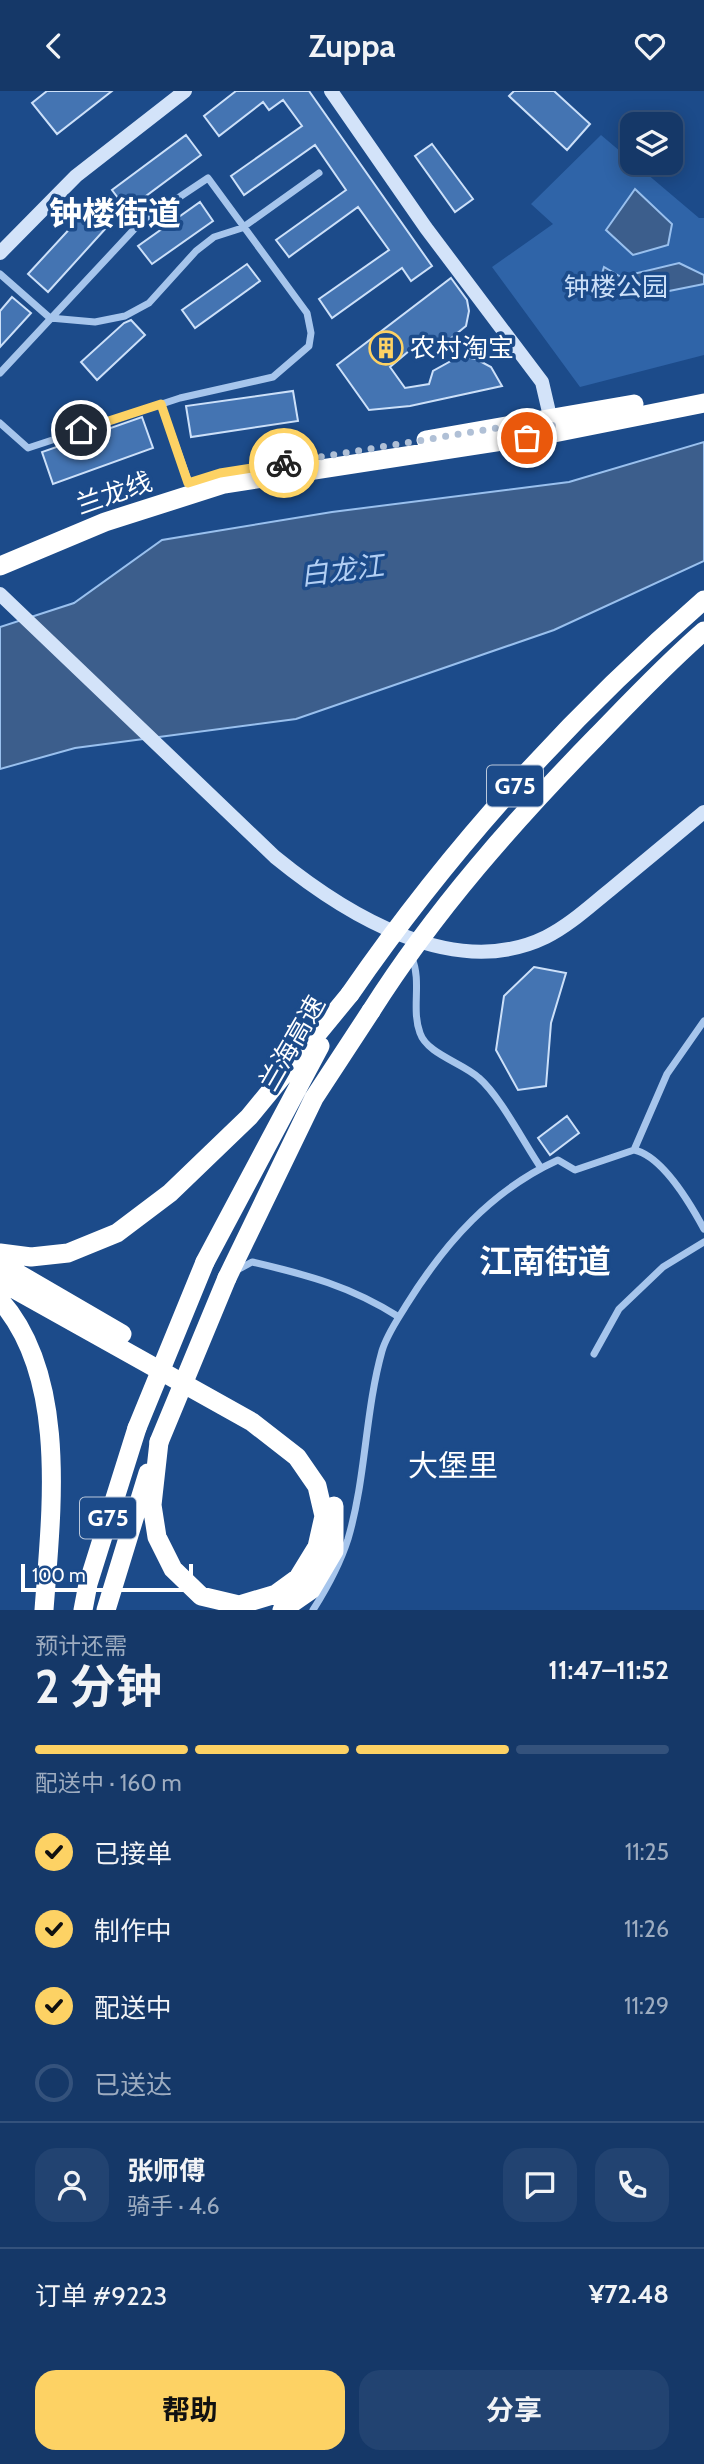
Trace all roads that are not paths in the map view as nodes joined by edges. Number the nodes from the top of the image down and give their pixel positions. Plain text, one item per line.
1 (185, 91) edge
2 (331, 91) edge
3 (319, 173) dead end
4 (242, 228) junction
5 (0, 253) edge
6 (0, 274) edge
7 (50, 318) junction
8 (0, 373) edge
9 (704, 390) edge
10 (704, 403) edge
11 (161, 404) junction
12 (0, 423) edge
13 (552, 426) junction
14 (191, 489) junction
15 (0, 552) edge
16 (0, 566) edge
17 (0, 594) edge
18 (704, 600) edge
19 (704, 631) edge
20 (704, 812) edge
21 (406, 937) junction
22 (350, 994) junction
23 (704, 1021) edge
24 (634, 1150) junction
25 (541, 1168) junction
26 (704, 1229) edge
27 (704, 1242) edge
28 (0, 1253) edge
29 (0, 1263) edge
30 (0, 1281) edge
31 (0, 1300) edge
32 (220, 1304) dead end
33 (400, 1317) junction
34 (594, 1354) dead end
35 (159, 1442) junction
36 (44, 1610) edge
37 (83, 1610) edge
38 (106, 1610) edge
39 (282, 1610) edge
40 (313, 1610) edge

1 - 5 street
2 - 13 street
3 - 4 street
4 - 7 street
4 - 7 street
4 - 11 street
6 - 7 street
7 - 8 street
9 - 13 highway, 兰龙线
10 - 13 highway, 兰龙线
11 - 12 street
11 - 14 street
13 - 14 highway, 兰龙线
14 - 15 highway, 兰龙线
14 - 16 highway, 兰龙线
17 - 21 street
18 - 22 highway, 兰海高速 / G75, bridge
19 - 35 highway, 兰海高速 / G75, bridge
20 - 21 street
21 - 25 street
22 - 28 highway
22 - 37 highway, 兰海高速 / G75, bridge
23 - 24 street
24 - 25 street
24 - 26 street
25 - 33 street
27 - 34 street
29 - 39 highway
30 - 35 highway
31 - 36 highway
32 - 33 street
33 - 40 street
35 - 38 highway, 兰海高速 / G75

